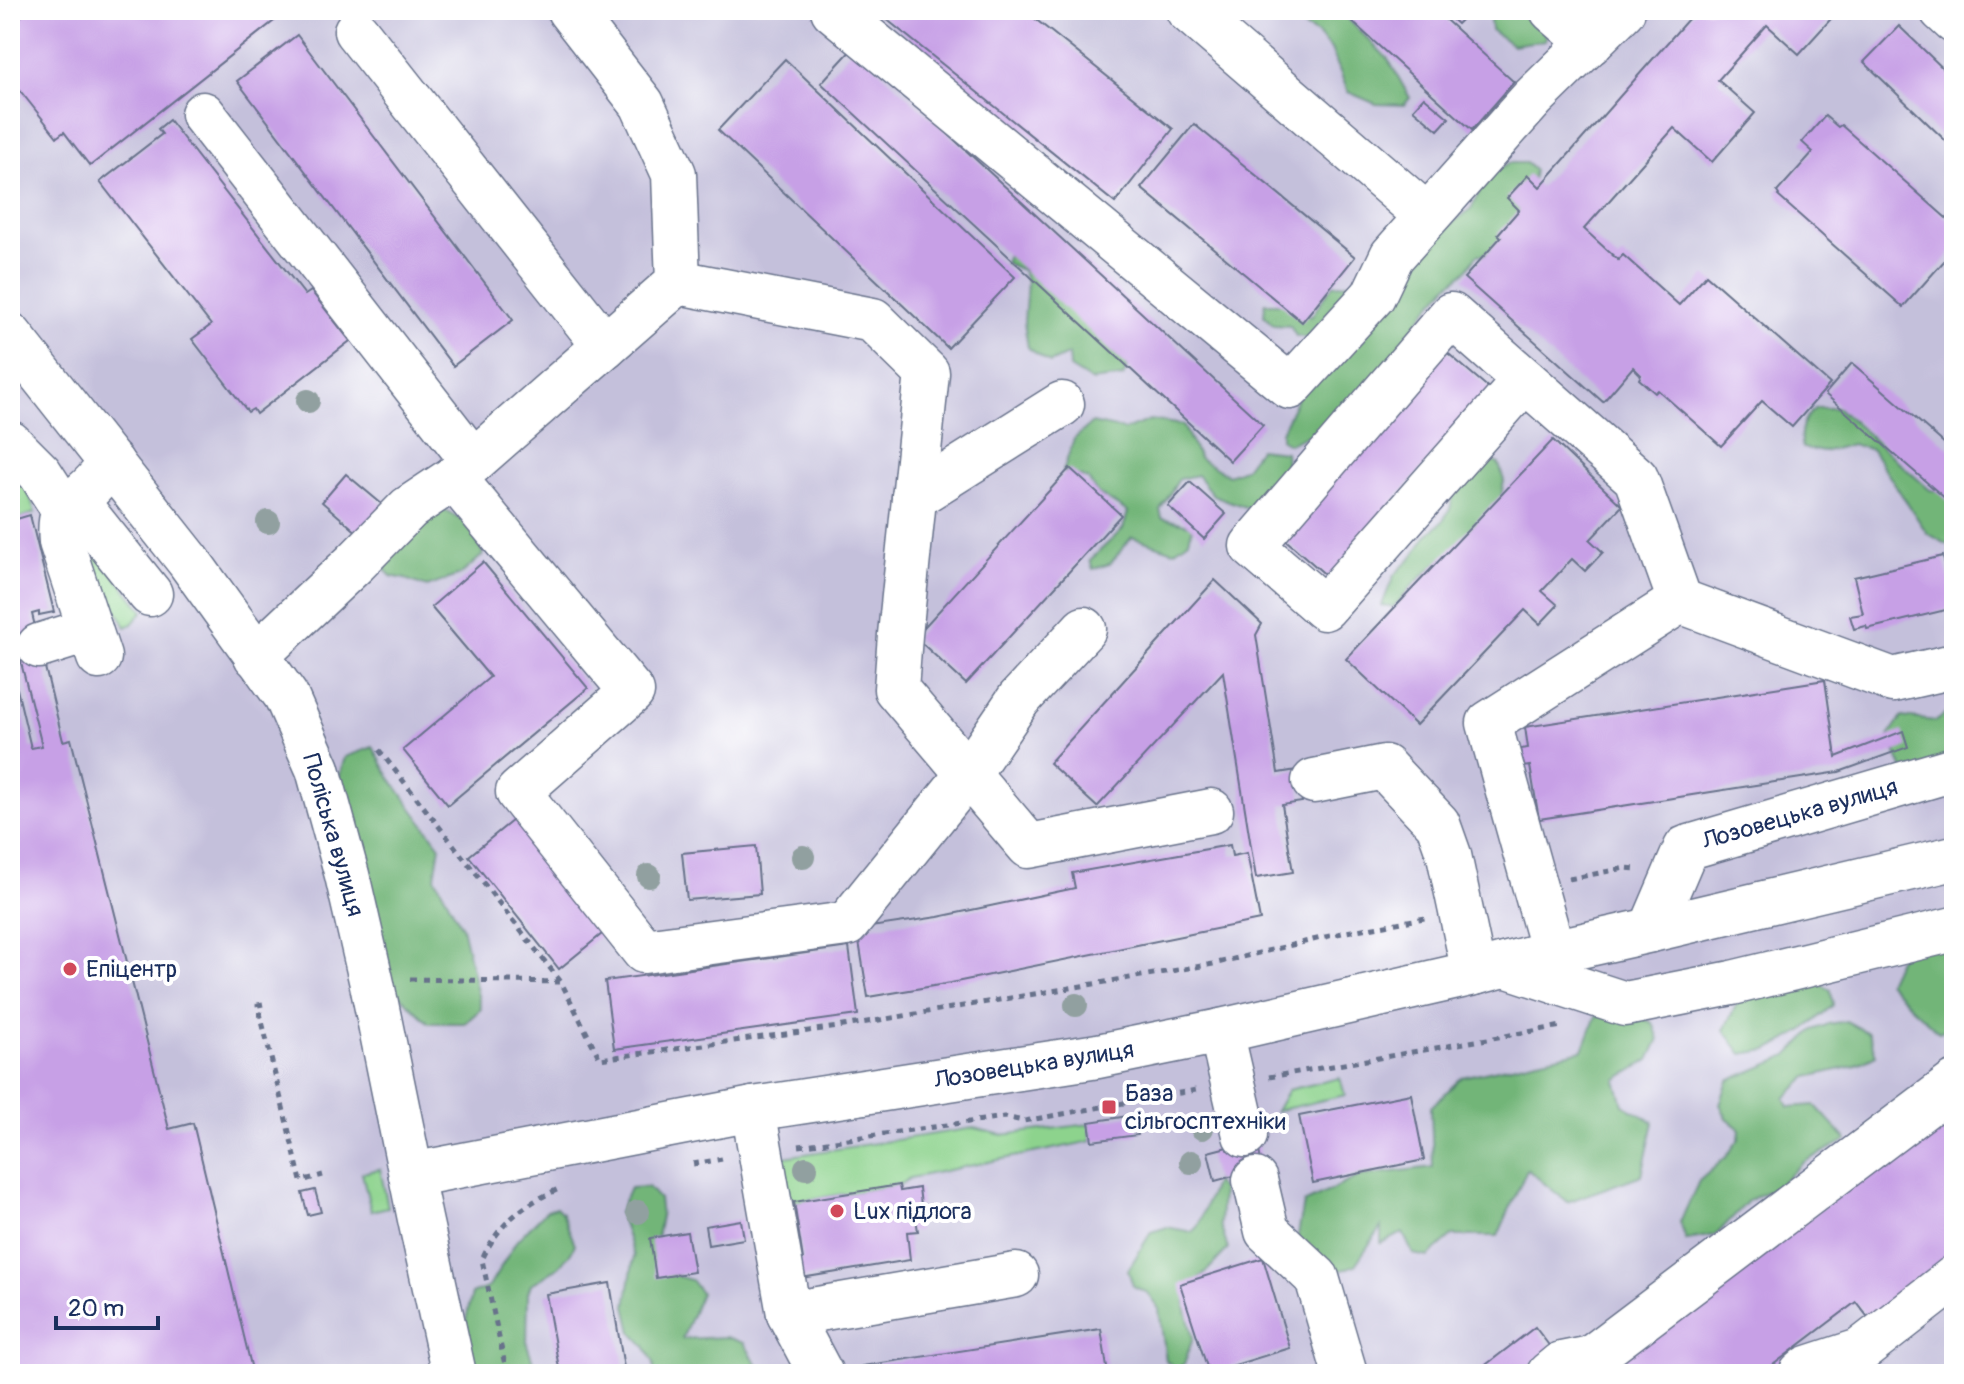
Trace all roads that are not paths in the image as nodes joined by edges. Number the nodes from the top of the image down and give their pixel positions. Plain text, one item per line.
1 (569, 10) edge
2 (833, 10) edge
3 (1188, 10) edge
4 (1552, 10) edge
5 (1622, 10) edge
6 (1942, 10) edge
7 (1954, 21) edge
8 (356, 31) dead end
9 (1590, 43) junction
10 (203, 114) dead end
11 (1427, 216) junction
12 (678, 282) junction
13 (10, 335) edge
14 (605, 346) junction
15 (1525, 380) junction
16 (1062, 404) dead end
17 (10, 443) edge
18 (112, 463) junction
19 (464, 470) junction
20 (914, 497) junction
21 (70, 505) junction
22 (150, 594) dead end
23 (1680, 601) junction
24 (1084, 629) dead end
25 (23, 651) edge
26 (256, 656) junction
27 (1954, 666) edge
28 (1954, 769) edge
29 (968, 774) junction
30 (1314, 781) dead end
31 (1211, 811) dead end
32 (1954, 858) edge
33 (1954, 929) edge
34 (1651, 930) junction
35 (1553, 952) junction
36 (1490, 969) junction
37 (1221, 1031) junction
38 (1954, 1084) edge
39 (753, 1109) junction
40 (1245, 1135) dead end
41 (411, 1175) junction
42 (1255, 1180) dead end
43 (1016, 1275) dead end
44 (1954, 1278) edge
45 (789, 1314) junction
46 (454, 1374) edge
47 (821, 1374) edge
48 (1343, 1374) edge
49 (1549, 1374) edge
50 (1801, 1374) edge

1 - 12 street
2 - 11 street
3 - 11 street
4 - 9 street
5 - 9 street
6 - 7 street
8 - 14 street
9 - 11 street
10 - 19 street
12 - 14 street
12 - 20 street
13 - 18 street, Поліська вулиця
14 - 19 street
15 - 15 street
15 - 23 street
16 - 20 street
17 - 21 street
18 - 21 street
18 - 26 street, Поліська вулиця
19 - 26 street
19 - 29 street
20 - 29 street
21 - 22 street
21 - 25 street
23 - 27 street
23 - 35 street
24 - 29 street
26 - 41 street, Поліська вулиця
28 - 34 street, Лозовецька вулиця
29 - 31 street
30 - 36 street
32 - 34 street, Лозовецька вулиця
33 - 36 street
34 - 35 street, Лозовецька вулиця
35 - 36 street, Лозовецька вулиця
36 - 37 street, Лозовецька вулиця
37 - 39 street, Лозовецька вулиця
37 - 40 street
38 - 49 street
39 - 41 street, Лозовецька вулиця
39 - 45 street
41 - 46 street, Поліська вулиця
42 - 48 street
43 - 45 street
44 - 50 street
45 - 47 street

